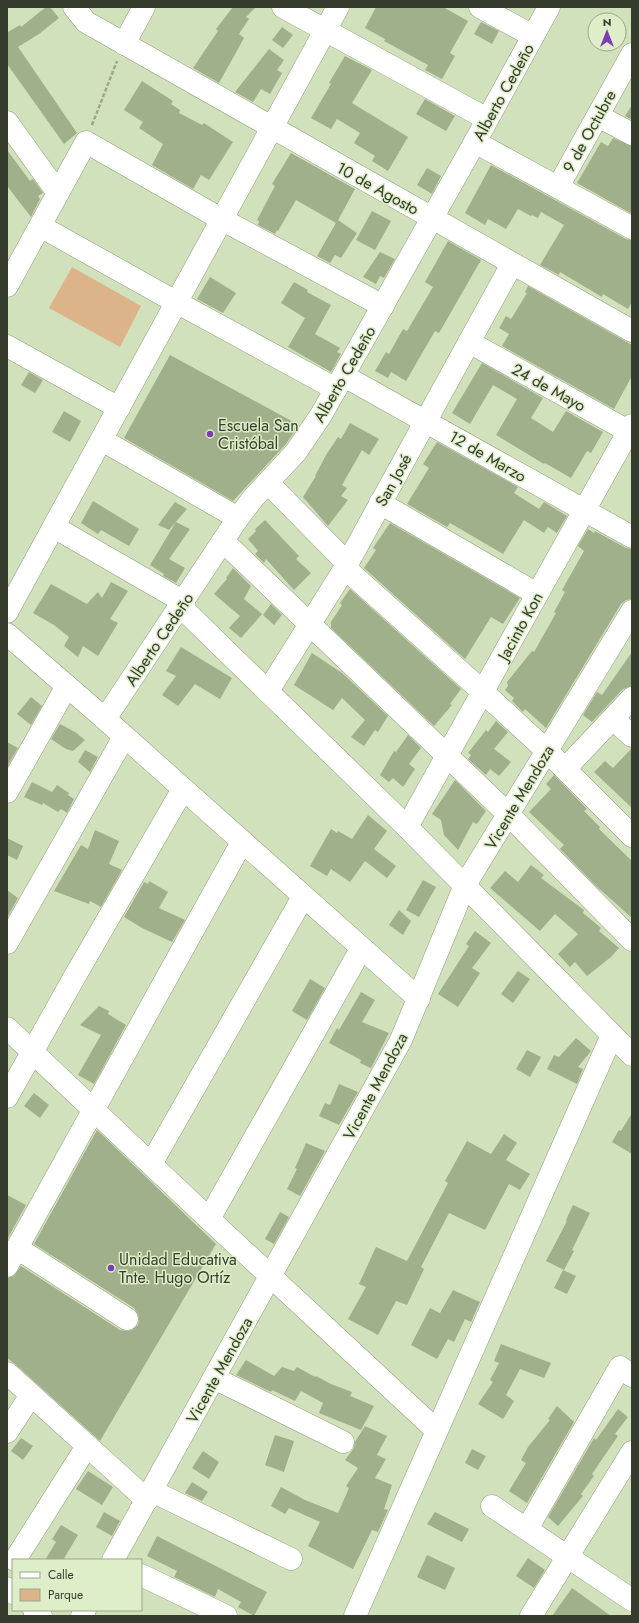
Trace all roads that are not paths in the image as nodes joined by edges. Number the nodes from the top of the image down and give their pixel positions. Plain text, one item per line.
1 (74, 7) edge
2 (144, 7) edge
3 (283, 7) edge
4 (338, 7) edge
5 (480, 7) edge
6 (549, 7) edge
7 (325, 31) junction
8 (533, 36) junction
9 (124, 44) junction
10 (632, 54) edge
11 (598, 116) junction
12 (487, 119) junction
13 (7, 122) edge
14 (272, 128) junction
15 (632, 134) edge
16 (475, 142) junction
17 (558, 187) junction
18 (58, 193) junction
19 (432, 218) junction
20 (221, 219) junction
21 (40, 226) junction
22 (632, 228) edge
23 (512, 264) junction
24 (7, 286) edge
25 (176, 302) junction
26 (383, 306) junction
27 (632, 331) edge
28 (469, 342) junction
29 (7, 346) edge
30 (340, 382) junction
31 (119, 408) junction
32 (426, 421) junction
33 (630, 428) edge
34 (102, 440) junction
35 (268, 483) junction
36 (380, 503) junction
37 (584, 510) junction
38 (238, 518) junction
39 (54, 527) junction
40 (632, 538) edge
41 (223, 541) junction
42 (346, 565) junction
43 (537, 594) junction
44 (182, 604) junction
45 (632, 611) edge
46 (7, 612) edge
47 (310, 624) junction
48 (7, 634) edge
49 (67, 686) junction
50 (268, 691) junction
51 (483, 692) junction
52 (632, 698) edge
53 (613, 718) junction
54 (105, 719) junction
55 (632, 736) edge
56 (124, 737) junction
57 (547, 751) junction
58 (447, 756) junction
59 (566, 769) junction
60 (183, 789) junction
61 (7, 792) edge
62 (509, 815) junction
63 (407, 827) junction
64 (632, 836) edge
65 (242, 842) junction
66 (465, 885) junction
67 (303, 897) junction
68 (632, 940) edge
69 (7, 943) edge
70 (361, 949) junction
71 (419, 999) junction
72 (7, 1028) edge
73 (625, 1041) edge
74 (33, 1052) junction
75 (7, 1097) edge
76 (93, 1109) junction
77 (151, 1164) junction
78 (209, 1219) junction
79 (12, 1257) edge
80 (272, 1276) junction
81 (127, 1319) dead end
82 (7, 1373) edge
83 (632, 1376) edge
84 (214, 1378) junction
85 (31, 1395) junction
86 (436, 1430) junction
87 (7, 1432) edge
88 (343, 1442) dead end
89 (87, 1446) junction
90 (632, 1452) edge
91 (624, 1484) edge
92 (150, 1496) junction
93 (492, 1506) dead end
94 (527, 1529) junction
95 (568, 1557) junction
96 (16, 1559) edge
97 (114, 1559) edge
98 (291, 1559) dead end
99 (142, 1575) edge
100 (632, 1600) edge
101 (226, 1616) edge
102 (355, 1616) edge
103 (531, 1616) edge

1 - 9 street, 10 de Agosto
2 - 9 street
3 - 7 street
4 - 7 street
5 - 8 street
6 - 8 street, Alberto Cedeño
7 - 12 street
7 - 14 street
8 - 12 street, Alberto Cedeño
9 - 14 street, 10 de Agosto
10 - 11 street, 9 de Octubre
11 - 15 street
11 - 17 street, 9 de Octubre
12 - 16 street, Alberto Cedeño
13 - 18 street
14 - 19 street, 10 de Agosto
14 - 20 street
16 - 17 street
16 - 19 street, Alberto Cedeño
17 - 22 street
18 - 20 street
18 - 21 street
19 - 23 street, 10 de Agosto
19 - 26 street, Alberto Cedeño
20 - 25 street
20 - 26 street
21 - 24 street
21 - 25 street, 12 de Marzo
23 - 27 street, 10 de Agosto
23 - 28 street, San José
25 - 30 street, 12 de Marzo
25 - 31 street
26 - 30 street, Alberto Cedeño
28 - 32 street, San José
28 - 33 street, 24 de Mayo
29 - 31 street
30 - 32 street, 12 de Marzo
30 - 35 street, Alberto Cedeño
31 - 34 street
32 - 36 street, San José
32 - 37 street, 12 de Marzo
33 - 37 street, Jacinto Kon
34 - 38 street
34 - 39 street
35 - 38 street, Alberto Cedeño
35 - 42 street
36 - 42 street, San José
36 - 43 street
37 - 40 street, 12 de Marzo
37 - 43 street, Jacinto Kon
38 - 41 street, Alberto Cedeño
39 - 44 street
39 - 46 street
41 - 44 street, Alberto Cedeño
41 - 47 street
42 - 47 street, San José
42 - 51 street
43 - 51 street, Jacinto Kon
44 - 50 street
44 - 54 street, Alberto Cedeño
45 - 57 street, Vicente Mendoza
47 - 50 street, San José
47 - 58 street
48 - 49 street
49 - 54 street
49 - 61 street
50 - 63 street
51 - 57 street
51 - 58 street, Jacinto Kon
52 - 53 street
53 - 55 street
53 - 59 street
54 - 56 street
56 - 60 street
56 - 69 street
57 - 59 street
57 - 62 street, Vicente Mendoza
58 - 62 street
58 - 63 street, Jacinto Kon
59 - 64 street
60 - 65 street
60 - 74 street
62 - 66 street, Vicente Mendoza
62 - 68 street
63 - 66 street
65 - 67 street
65 - 76 street
66 - 71 street, Vicente Mendoza
66 - 73 street
67 - 70 street
67 - 77 street
70 - 71 street
70 - 78 street
71 - 80 street, Vicente Mendoza
72 - 74 street
73 - 86 street
74 - 75 street
74 - 76 street
76 - 77 street
76 - 79 street
77 - 78 street
78 - 80 street
79 - 81 street
80 - 84 street, Vicente Mendoza
80 - 86 street
82 - 85 street
83 - 94 street
84 - 88 street
84 - 92 street, Vicente Mendoza
85 - 87 street
85 - 89 street
86 - 102 street
89 - 92 street
89 - 96 street
90 - 91 street
91 - 95 street
92 - 97 street, Vicente Mendoza
92 - 98 street
93 - 94 street
94 - 95 street
95 - 100 street
95 - 103 street
99 - 101 street

